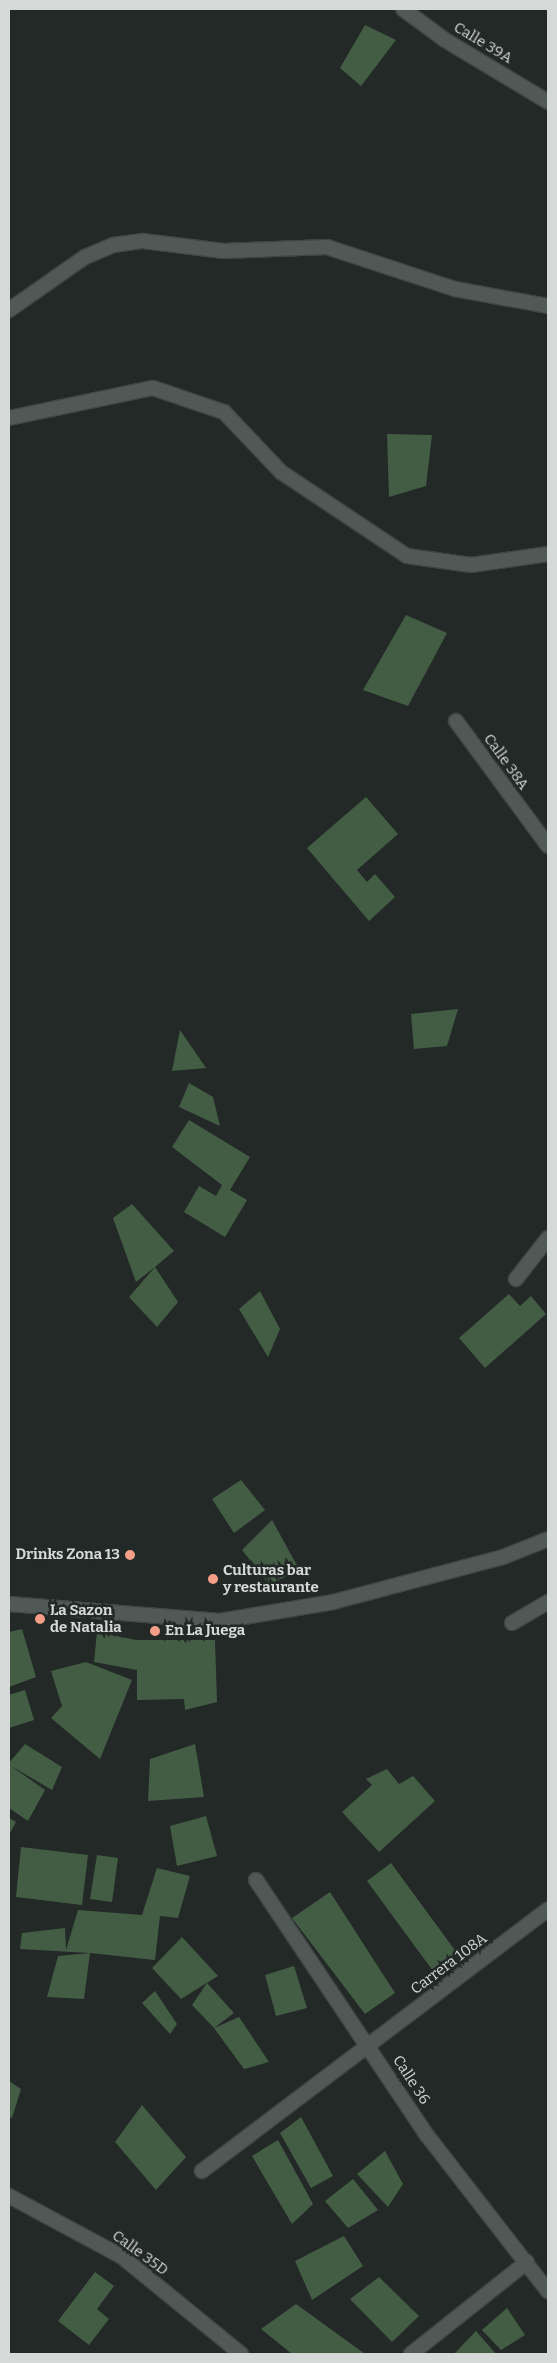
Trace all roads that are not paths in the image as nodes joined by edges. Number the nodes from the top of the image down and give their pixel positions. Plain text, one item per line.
1 (403, 9) edge
2 (548, 102) edge
3 (548, 306) edge
4 (9, 310) edge
5 (9, 418) edge
6 (548, 554) edge
7 (456, 721) dead end
8 (548, 846) edge
9 (548, 1238) edge
10 (516, 1279) dead end
11 (548, 1539) edge
12 (548, 1602) edge
13 (9, 1604) edge
14 (512, 1623) dead end
15 (256, 1880) dead end
16 (548, 1909) edge
17 (368, 2045) junction
18 (202, 2171) dead end
19 (9, 2196) edge
20 (527, 2262) junction
21 (548, 2291) edge
22 (241, 2354) edge
23 (411, 2354) edge

1 - 2 street, Calle 39A
3 - 4 street
5 - 6 street
7 - 8 street, Calle 38A
9 - 10 street
11 - 13 street
12 - 14 street
15 - 17 street, Calle 36
16 - 17 street, Carrera 108A
17 - 18 street, Carrera 108A
17 - 20 street, Calle 36
19 - 22 street, Calle 35D
20 - 21 street, Calle 36
20 - 23 street

